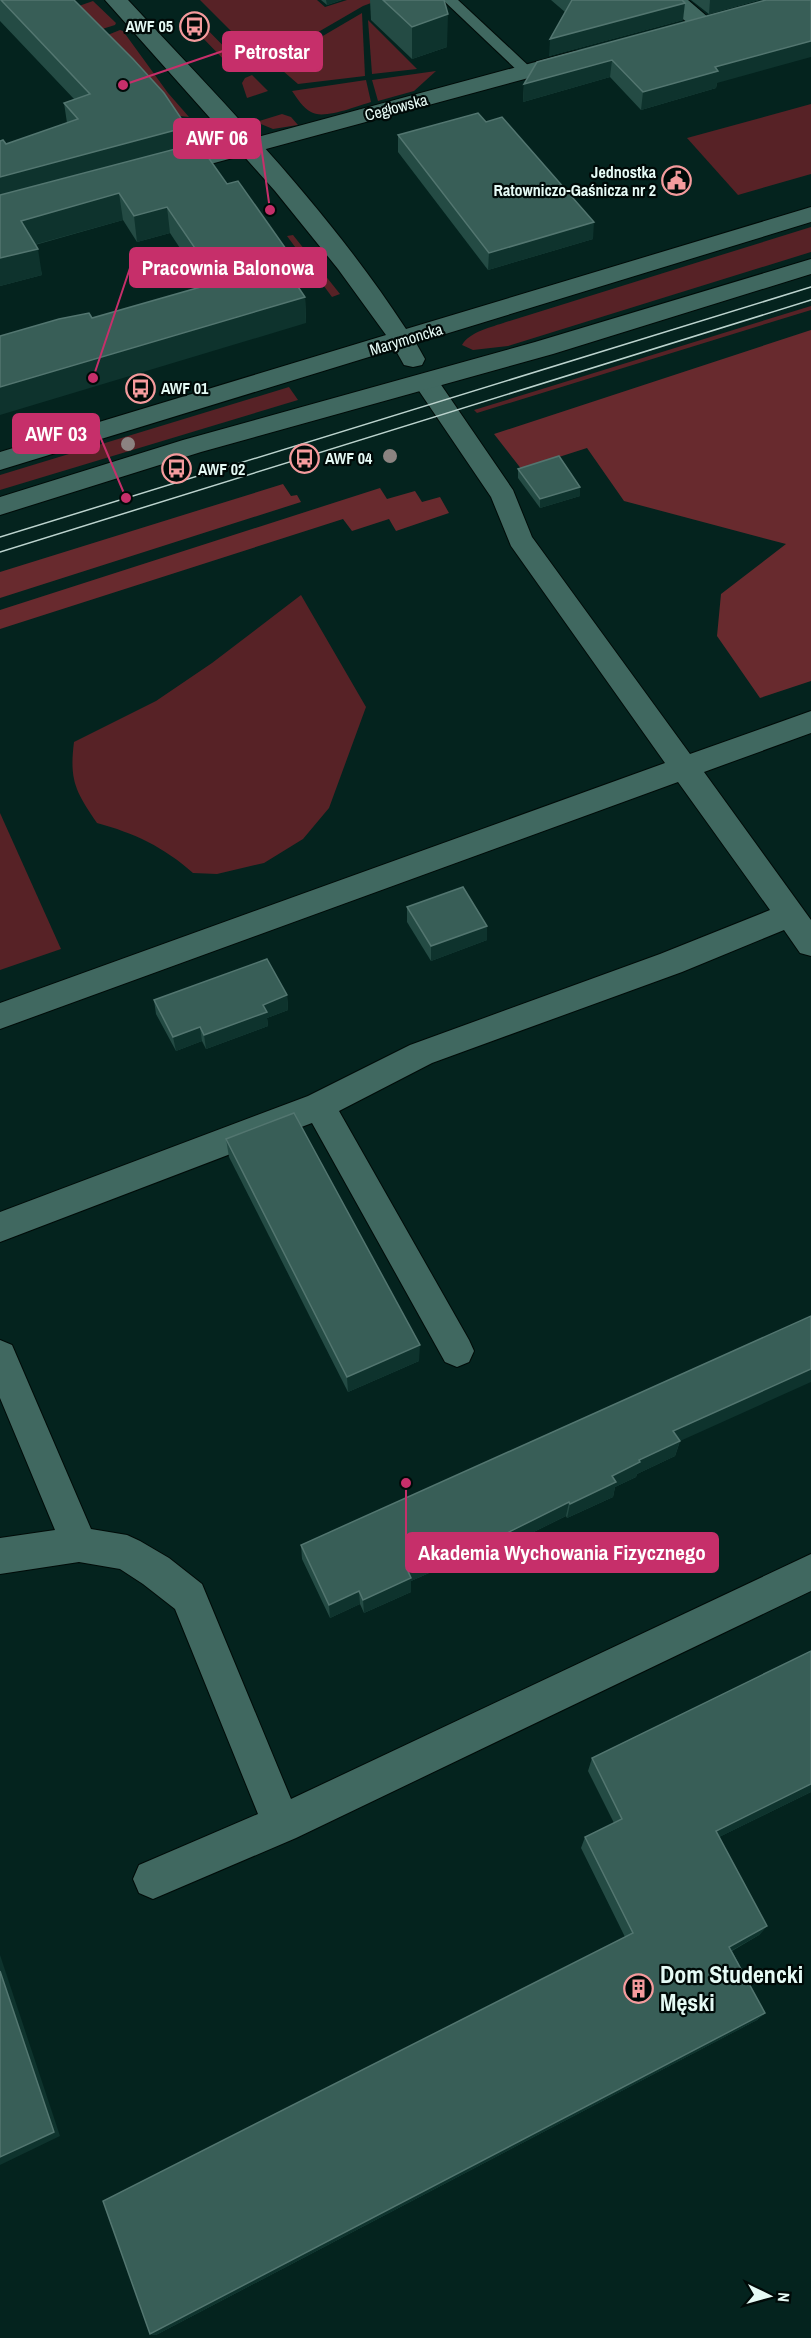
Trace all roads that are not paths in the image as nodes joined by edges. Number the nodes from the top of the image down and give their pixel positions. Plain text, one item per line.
1 (116, 0) edge
2 (450, 0) edge
3 (675, 0) edge
4 (726, 18) edge
5 (705, 24) junction
6 (682, 30) edge
7 (595, 53) edge
8 (527, 72) junction
9 (250, 146) junction
10 (144, 175) edge
11 (811, 214) edge
12 (811, 266) edge
13 (402, 340) junction
14 (426, 381) junction
15 (0, 461) edge
16 (0, 506) edge
17 (811, 722) edge
18 (671, 773) junction
19 (790, 915) junction
20 (811, 944) edge
21 (0, 1016) edge
22 (319, 1106) junction
23 (0, 1227) edge
24 (457, 1351) dead end
25 (0, 1356) edge
26 (79, 1544) junction
27 (0, 1556) edge
28 (811, 1572) edge
29 (282, 1824) junction
30 (153, 1879) dead end

1 - 9 street
2 - 8 lane
3 - 5 street
4 - 5 street
5 - 6 street
7 - 8 street, Cegłowska
8 - 9 street, Cegłowska
9 - 10 street, Cegłowska
9 - 13 street
11 - 13 street, Marymoncka
12 - 14 street
13 - 14 street
13 - 15 street, Marymoncka
14 - 16 street
14 - 18 street
17 - 18 street
18 - 19 street
18 - 21 street
19 - 20 street
19 - 22 street
22 - 23 street
22 - 24 street
25 - 26 street
26 - 27 street
26 - 29 street
28 - 29 street
29 - 30 street

